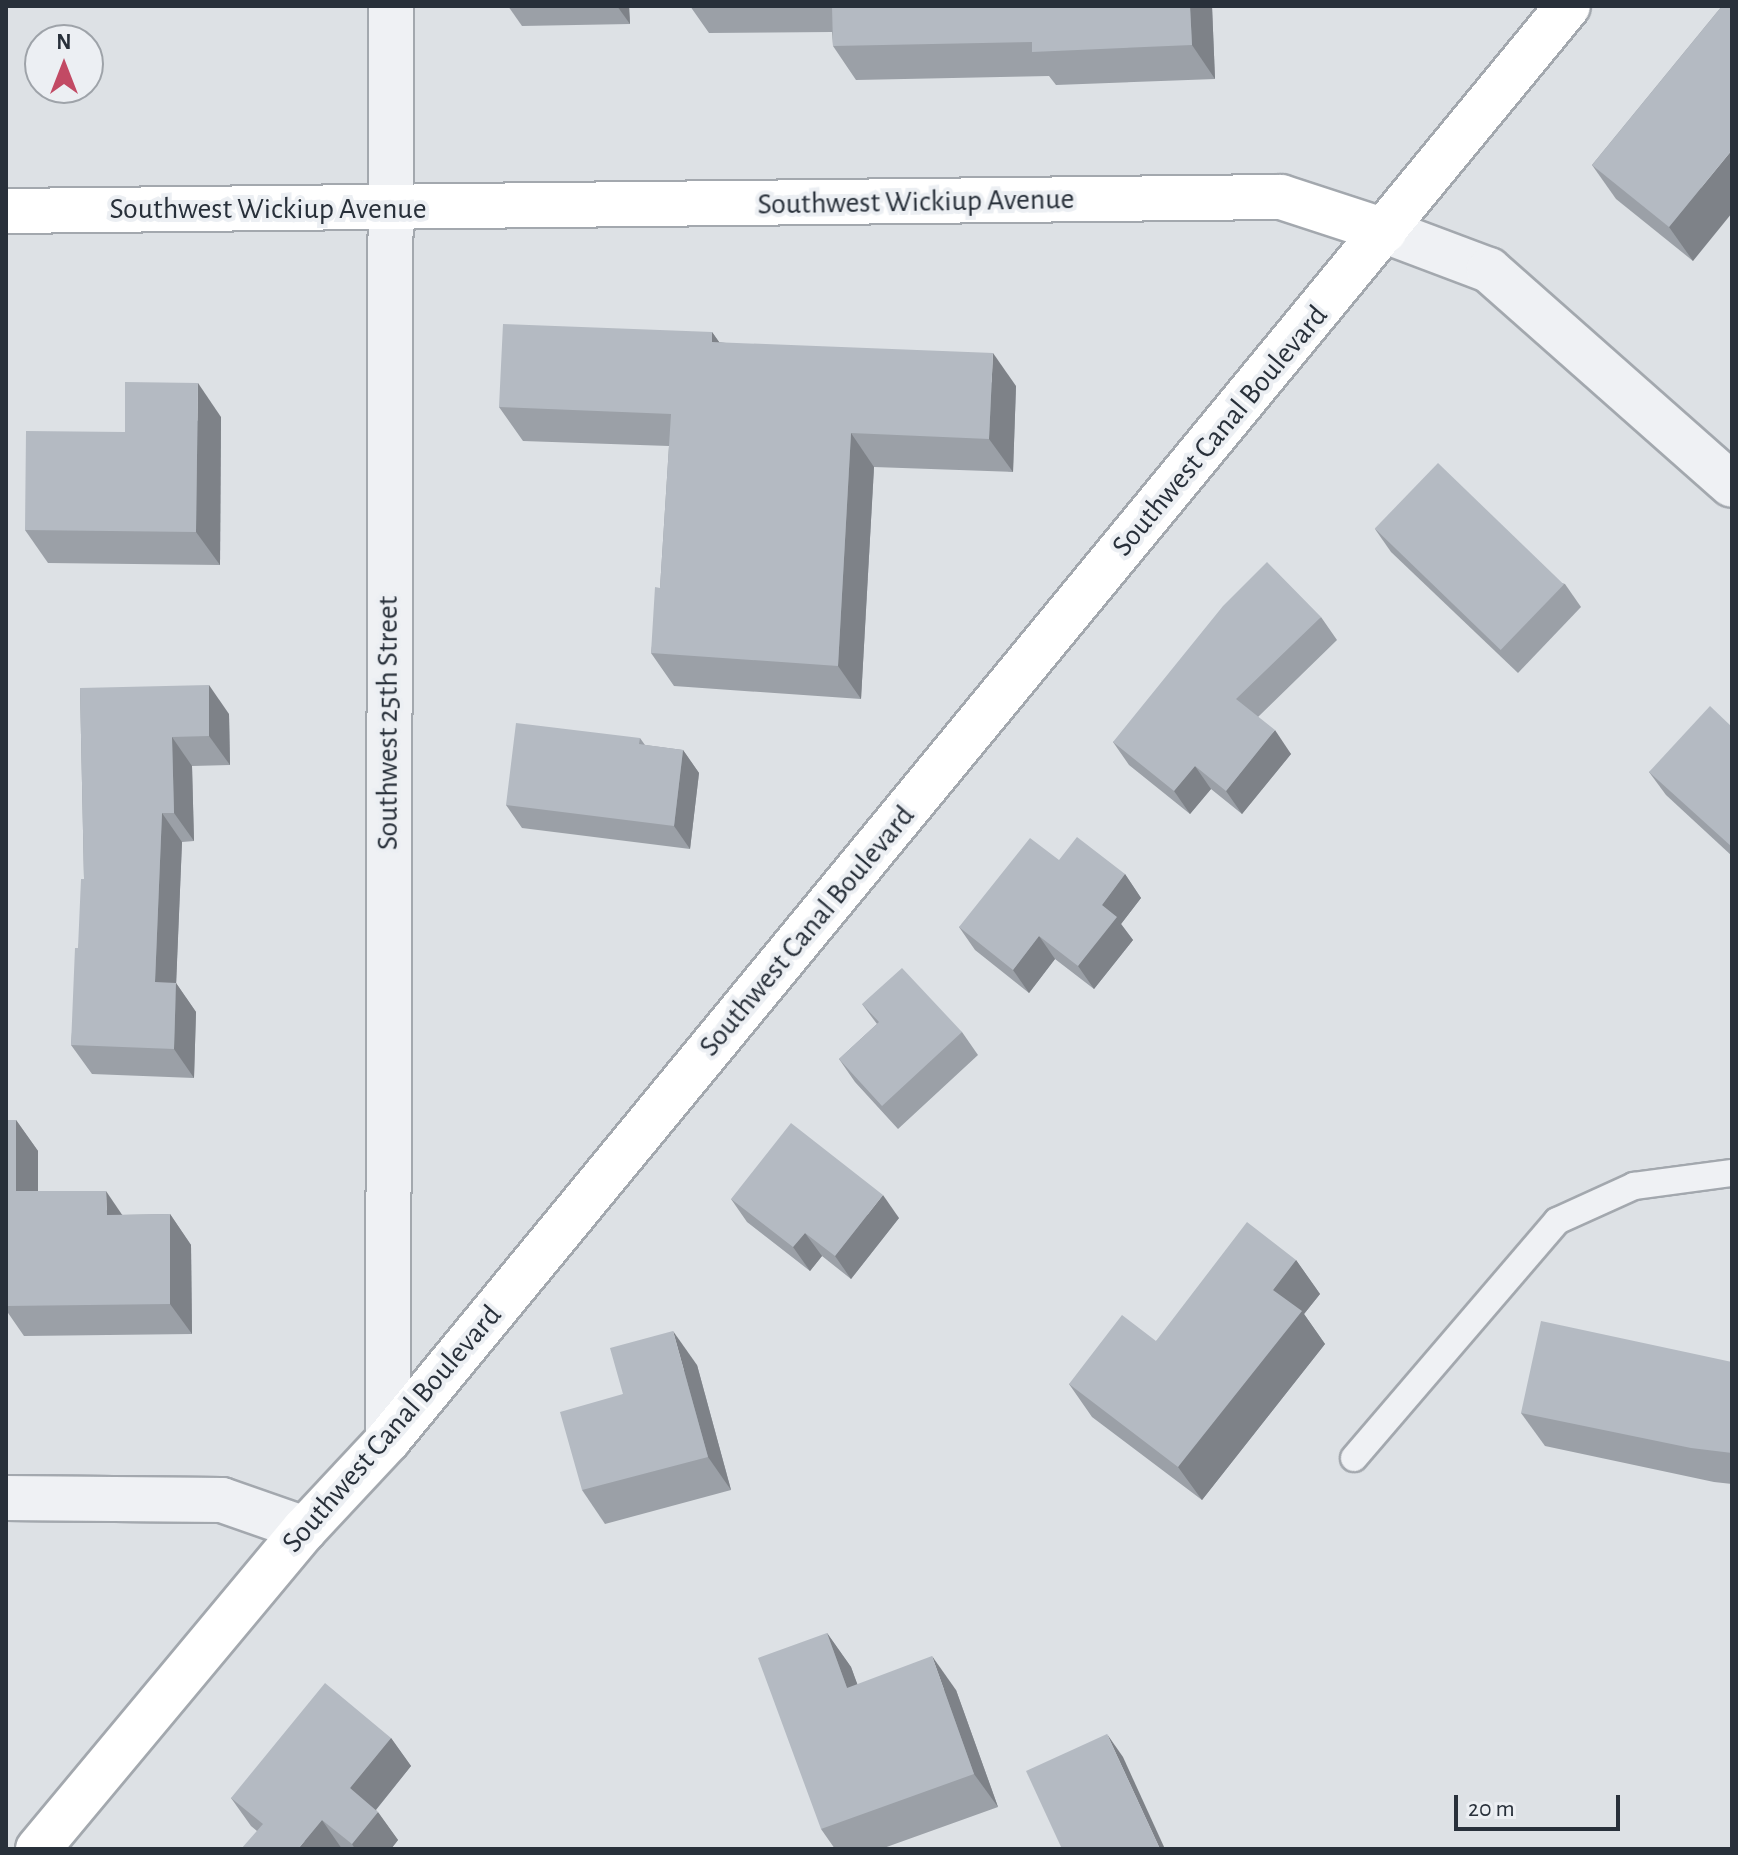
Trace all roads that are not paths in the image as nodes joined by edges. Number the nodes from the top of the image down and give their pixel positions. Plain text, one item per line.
1 (391, 6) edge
2 (1568, 6) edge
3 (388, 209) junction
4 (6, 211) edge
5 (1385, 231) junction
6 (1732, 485) edge
7 (1732, 1173) edge
8 (388, 1440) junction
9 (1354, 1458) dead end
10 (6, 1498) edge
11 (305, 1529) junction
12 (38, 1849) edge

1 - 3 street, Southwest 25th Street
2 - 5 main road, Southwest Canal Boulevard
3 - 4 main road, Southwest Wickiup Avenue
3 - 5 main road, Southwest Wickiup Avenue
3 - 8 street, Southwest 25th Street
5 - 6 street, Southwest Wickiup Avenue
5 - 8 main road, Southwest Canal Boulevard
7 - 9 lane
8 - 11 main road, Southwest Canal Boulevard
10 - 11 street
11 - 12 main road, Southwest Canal Boulevard

